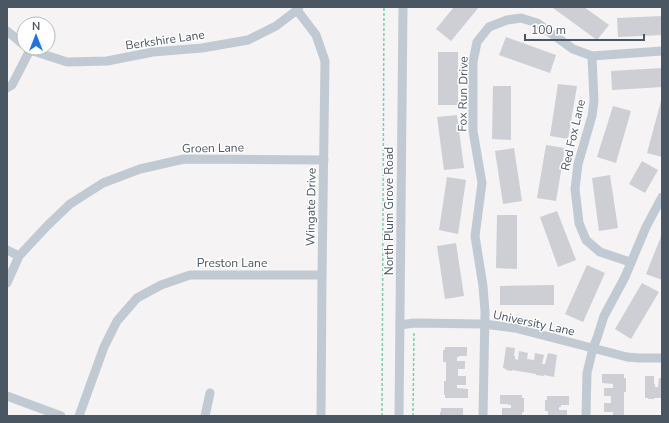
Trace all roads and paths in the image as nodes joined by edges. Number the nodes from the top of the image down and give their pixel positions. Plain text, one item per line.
1 (384, 7) edge
2 (403, 7) edge
3 (298, 9) edge
4 (7, 31) edge
5 (16, 39) edge
6 (662, 51) edge
7 (24, 56) edge
8 (49, 56) edge
9 (592, 56) junction
10 (7, 88) edge
11 (324, 160) junction
12 (662, 197) edge
13 (7, 250) edge
14 (19, 256) junction
15 (630, 262) junction
16 (322, 274) junction
17 (7, 283) edge
18 (414, 323) junction
19 (484, 324) junction
20 (400, 325) junction
21 (593, 348) junction
22 (662, 358) edge
23 (210, 393) dead end
24 (7, 396) edge
25 (61, 416) edge
26 (79, 416) edge
27 (205, 416) edge
28 (321, 416) edge
29 (382, 416) edge
30 (399, 416) edge
31 (413, 416) edge
32 (483, 416) edge
33 (586, 416) edge

1 - 29 path
2 - 20 street, North Plum Grove Road
3 - 8 street, Berkshire Lane
3 - 11 street, Wingate Drive
4 - 5 street
6 - 9 street, Fox Run Drive
7 - 10 street
9 - 15 street, Red Fox Lane
9 - 19 street, Fox Run Drive
11 - 14 street, Groen Lane
11 - 16 street, Wingate Drive
12 - 15 street
13 - 14 street
14 - 17 street, Groen Lane
15 - 21 street
16 - 26 street, Preston Lane
16 - 28 street, Wingate Drive
18 - 19 street, University Lane
18 - 20 street, University Lane
18 - 31 path
19 - 21 street, University Lane
19 - 32 street, Fox Run Drive
20 - 30 street, North Plum Grove Road
21 - 22 street, University Lane
21 - 33 street
23 - 27 street
24 - 25 street

